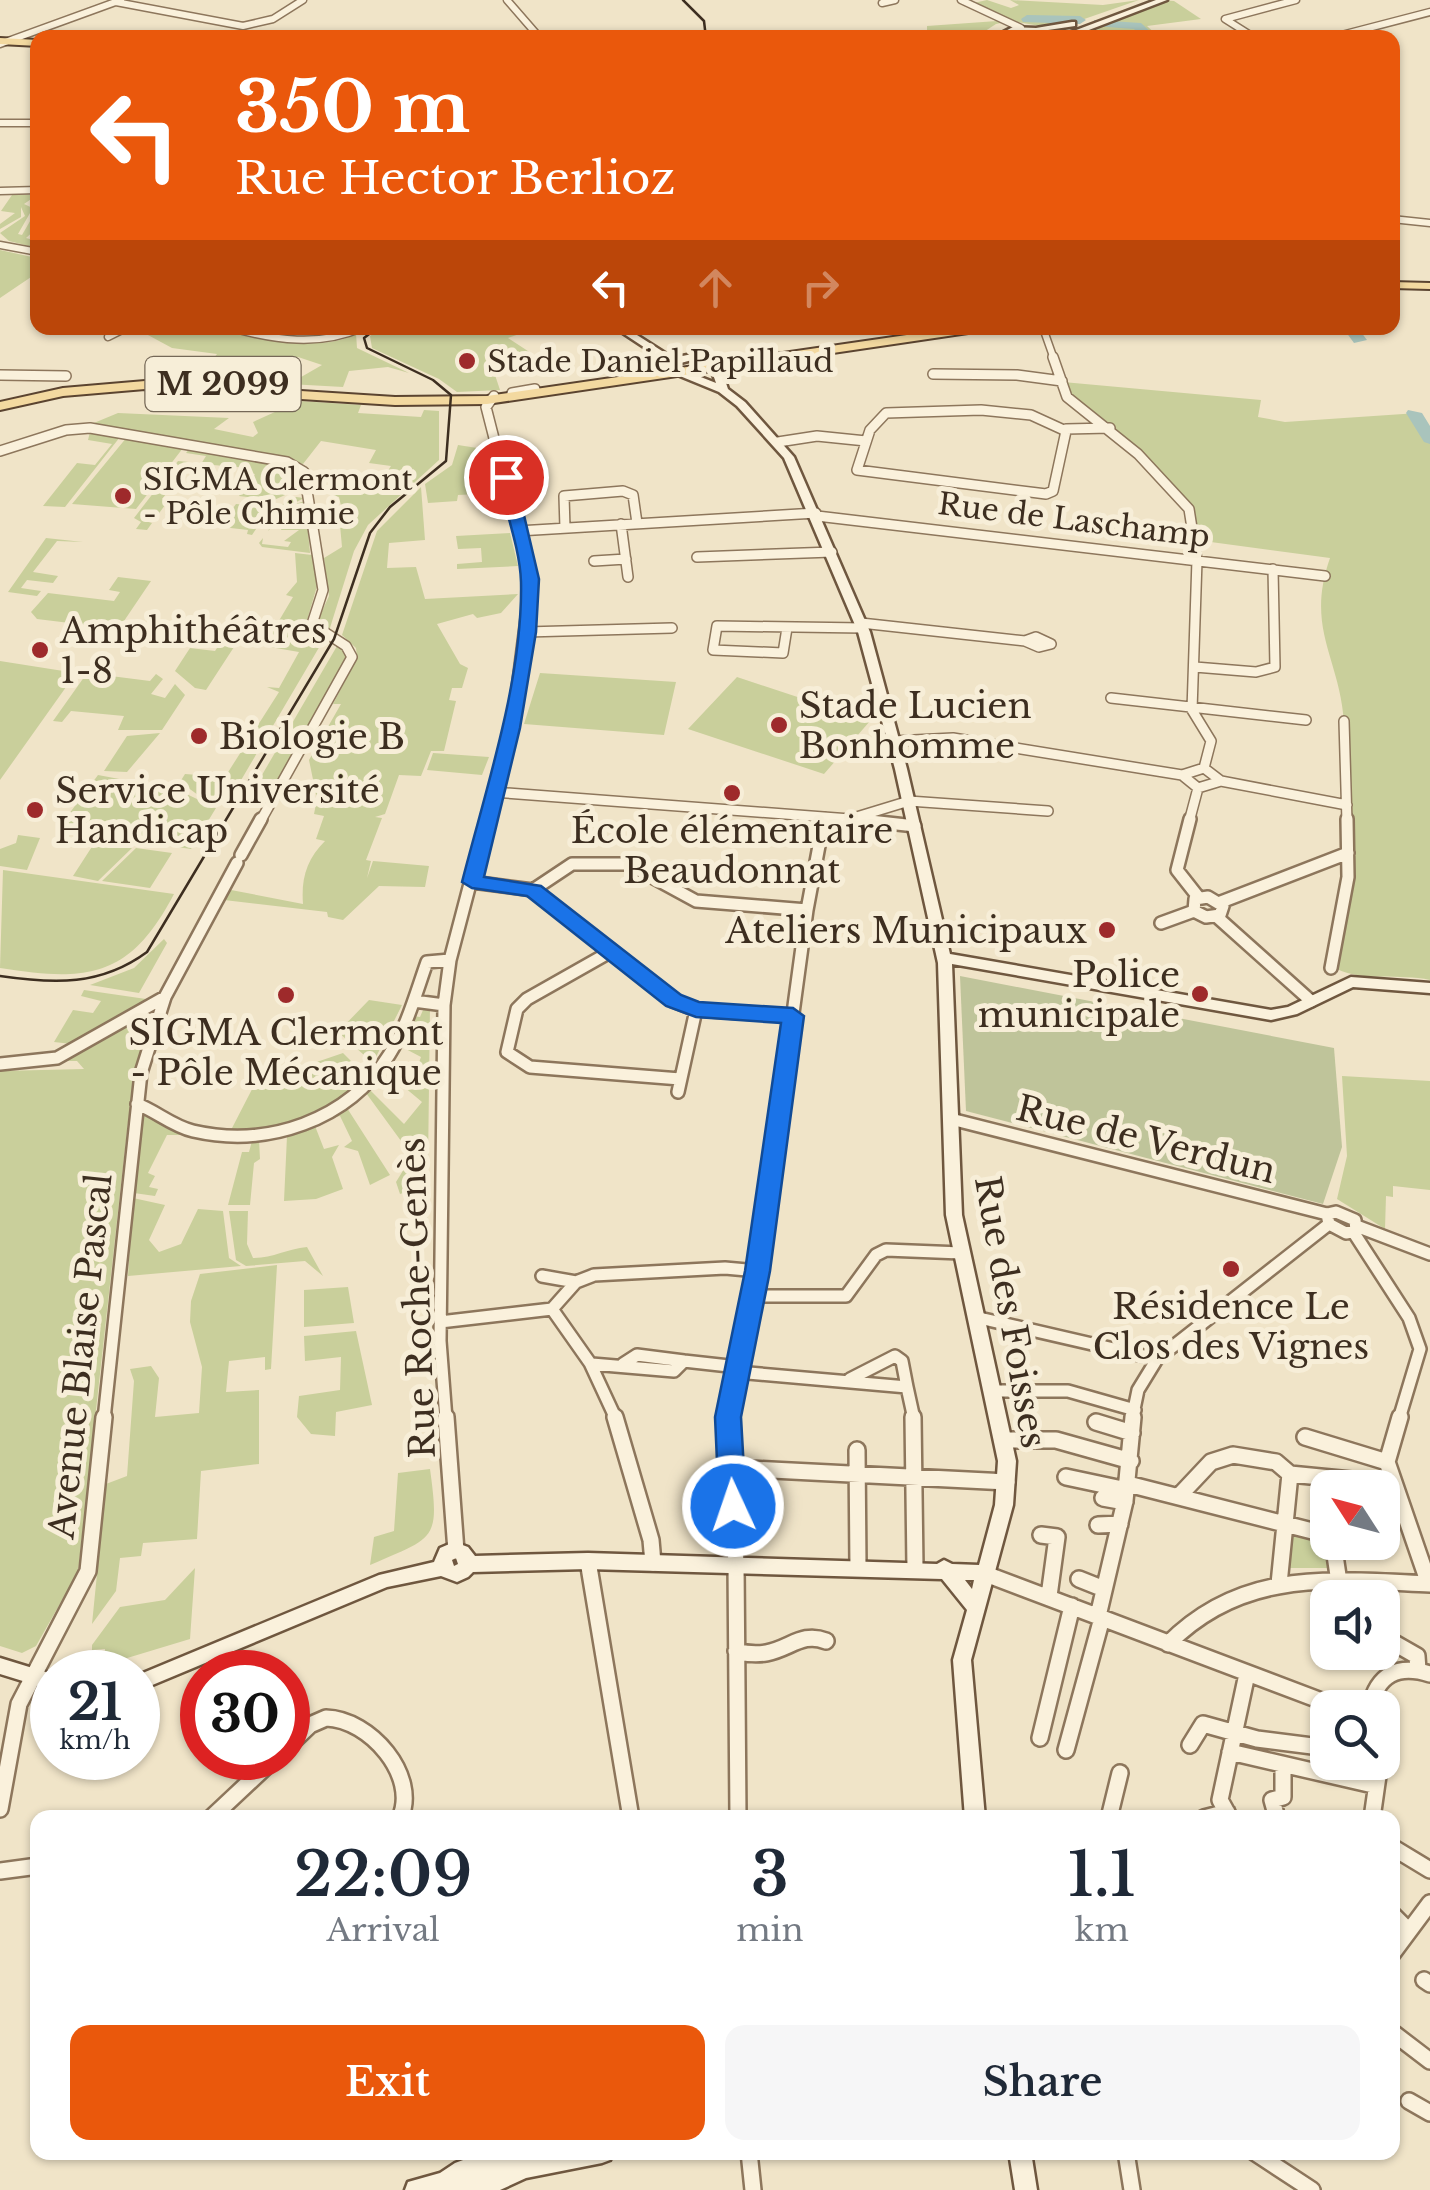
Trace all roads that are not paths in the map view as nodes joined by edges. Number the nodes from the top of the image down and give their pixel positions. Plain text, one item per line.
1 (302, 0) edge
2 (507, 0) edge
3 (895, 0) edge
4 (961, 0) edge
5 (1142, 0) edge
6 (1163, 0) edge
7 (1296, 0) edge
8 (118, 1) edge
9 (882, 3) dead end
10 (1430, 12) edge
11 (1004, 26) junction
12 (1038, 29) joint
13 (50, 30) edge
14 (533, 30) edge
15 (1001, 30) edge
16 (1080, 30) edge
17 (1242, 30) edge
18 (1361, 30) edge
19 (0, 123) edge
20 (30, 123) edge
21 (30, 190) edge
22 (0, 191) edge
23 (1400, 220) edge
24 (1430, 223) edge
25 (0, 245) edge
26 (30, 251) edge
27 (1400, 289) edge
28 (1430, 289) edge
29 (113, 335) edge
30 (263, 335) edge
31 (341, 335) edge
32 (632, 335) edge
33 (898, 335) edge
34 (929, 335) edge
35 (1046, 335) edge
36 (108, 338) dead end
37 (646, 343) junction
38 (700, 356) junction
39 (716, 367) junction
40 (675, 368) junction
41 (933, 374) dead end
42 (0, 375) edge
43 (66, 376) dead end
44 (692, 378) junction
45 (1062, 381) junction
46 (536, 389) junction
47 (723, 390) junction
48 (486, 400) junction
49 (0, 404) edge
50 (1110, 428) junction
51 (1066, 430) junction
52 (866, 441) junction
53 (778, 442) junction
54 (0, 451) edge
55 (816, 515) junction
56 (637, 523) junction
57 (621, 524) junction
58 (565, 528) junction
59 (518, 530) junction
60 (832, 552) junction
61 (697, 557) dead end
62 (626, 559) junction
63 (1197, 560) junction
64 (594, 561) dead end
65 (1274, 569) junction
66 (1325, 576) dead end
67 (628, 577) dead end
68 (862, 625) junction
69 (672, 628) dead end
70 (786, 628) junction
71 (526, 632) junction
72 (1025, 641) dead end
73 (1195, 667) junction
74 (1112, 698) dead end
75 (1192, 710) junction
76 (1306, 720) dead end
77 (1344, 721) dead end
78 (894, 741) junction
79 (1204, 768) junction
80 (1182, 775) junction
81 (1221, 781) junction
82 (1198, 788) junction
83 (494, 792) junction
84 (908, 802) junction
85 (1347, 805) junction
86 (1048, 811) dead end
87 (871, 818) junction
88 (824, 819) junction
89 (915, 826) junction
90 (1348, 853) junction
91 (472, 882) junction
92 (533, 890) junction
93 (1199, 898) junction
94 (1221, 902) junction
95 (806, 910) junction
96 (1194, 911) junction
97 (1216, 916) junction
98 (1162, 923) dead end
99 (610, 952) junction
100 (944, 958) junction
101 (450, 960) junction
102 (1331, 968) dead end
103 (1430, 988) edge
104 (165, 997) junction
105 (414, 1001) junction
106 (1311, 1001) junction
107 (444, 1004) junction
108 (696, 1010) junction
109 (142, 1012) junction
110 (793, 1016) junction
111 (152, 1030) junction
112 (0, 1064) edge
113 (136, 1104) junction
114 (950, 1119) junction
115 (1328, 1219) junction
116 (1356, 1230) junction
117 (961, 1254) junction
118 (1430, 1254) edge
119 (758, 1271) junction
120 (542, 1276) dead end
121 (576, 1282) junction
122 (753, 1296) junction
123 (552, 1309) junction
124 (975, 1316) junction
125 (440, 1322) junction
126 (1157, 1359) junction
127 (592, 1364) junction
128 (738, 1370) junction
129 (850, 1379) junction
130 (907, 1387) junction
131 (994, 1390) junction
132 (1135, 1410) junction
133 (1096, 1422) dead end
134 (1132, 1433) junction
135 (1305, 1437) dead end
136 (1005, 1440) junction
137 (857, 1450) dead end
138 (1130, 1461) junction
139 (1388, 1462) junction
140 (731, 1468) junction
141 (1389, 1470) edge
142 (857, 1474) junction
143 (1290, 1474) junction
144 (915, 1476) junction
145 (1310, 1476) edge
146 (1066, 1478) dead end
147 (1007, 1482) junction
148 (1127, 1492) junction
149 (1179, 1496) junction
150 (1102, 1498) dead end
151 (1400, 1506) edge
152 (1285, 1523) junction
153 (1120, 1524) junction
154 (1098, 1525) dead end
155 (1310, 1530) edge
156 (1041, 1534) dead end
157 (462, 1557) junction
158 (588, 1560) junction
159 (652, 1563) junction
160 (736, 1564) junction
161 (858, 1567) junction
162 (915, 1568) junction
163 (944, 1568) junction
164 (983, 1573) junction
165 (1078, 1579) dead end
166 (1310, 1583) edge
167 (1400, 1583) edge
168 (1279, 1584) junction
169 (1429, 1584) edge
170 (1104, 1589) junction
171 (1048, 1596) junction
172 (973, 1604) junction
173 (1072, 1606) junction
174 (1100, 1617) junction
175 (826, 1641) dead end
176 (1168, 1644) junction
177 (1400, 1646) edge
178 (55, 1650) edge
179 (736, 1652) junction
180 (0, 1666) edge
181 (1424, 1672) edge
182 (160, 1674) edge
183 (1247, 1674) junction
184 (30, 1675) edge
185 (1376, 1690) edge
186 (30, 1693) edge
187 (1310, 1697) edge
188 (310, 1725) edge
189 (1234, 1734) junction
190 (1040, 1738) dead end
191 (1190, 1744) dead end
192 (1310, 1745) edge
193 (1066, 1750) dead end
194 (1230, 1752) junction
195 (1284, 1765) junction
196 (1120, 1774) dead end
197 (251, 1780) edge
198 (1375, 1780) edge
199 (1373, 1785) junction
200 (0, 1809) edge
201 (219, 1810) edge
202 (404, 1810) edge
203 (630, 1810) edge
204 (738, 1810) edge
205 (974, 1810) edge
206 (1111, 1810) edge
207 (1225, 1810) edge
208 (1275, 1810) edge
209 (1372, 1810) edge
210 (1400, 1853) edge
211 (30, 1867) edge
212 (1430, 1870) edge
213 (0, 1872) edge
214 (1430, 1903) edge
215 (1400, 1922) edge
216 (1409, 1931) junction
217 (1400, 1943) edge
218 (1400, 2038) edge
219 (1430, 2061) edge
220 (1409, 2101) dead end
221 (1430, 2113) edge
222 (562, 2160) edge
223 (750, 2160) edge
224 (1020, 2160) edge
225 (1127, 2160) edge
226 (1266, 2160) edge
227 (416, 2190) edge
228 (754, 2190) edge
229 (1026, 2190) edge
230 (1132, 2190) edge
231 (1312, 2190) edge

1 - 8 street
2 - 14 street
3 - 9 street
4 - 11 street
5 - 12 main road
6 - 16 main road
7 - 17 street
8 - 13 street
10 - 18 street
11 - 12 main road
11 - 15 main road
19 - 20 street
21 - 22 street
23 - 24 street
25 - 26 street
27 - 28 main road
29 - 36 street
30 - 31 street
32 - 37 main road
33 - 39 main road, M 2099
34 - 39 main road, M 2099
35 - 45 street
37 - 38 main road
37 - 40 main road
38 - 39 main road
38 - 40 main road
39 - 40 main road, M 2099
39 - 44 main road
39 - 47 main road
40 - 44 main road
40 - 46 main road, M 2099
40 - 48 main road, M 2099
41 - 45 street
42 - 43 street
44 - 47 main road
45 - 50 street
46 - 48 street
46 - 49 main road, M 2099
47 - 53 main road, Rue des Foisses
48 - 49 main road, M 2099
48 - 59 street, Rue Roche-Genès
50 - 51 street
50 - 63 street
51 - 52 street
51 - 52 street
52 - 53 street
53 - 55 main road, Rue des Foisses
54 - 104 street, Avenue Blaise Pascal
55 - 56 street, Rue de Laschamp
55 - 60 main road, Rue des Foisses
55 - 63 street, Rue de Laschamp
56 - 57 street, Rue de Laschamp
56 - 58 street
57 - 58 street, Rue de Laschamp
57 - 62 street
58 - 59 street, Rue de Laschamp
59 - 71 street, Rue Roche-Genès
60 - 61 street
60 - 68 main road, Rue des Foisses
62 - 64 street
62 - 67 street
63 - 65 street, Rue de Laschamp
63 - 73 street
65 - 66 street, Rue de Laschamp
65 - 73 street
68 - 70 street
68 - 72 street
68 - 78 main road, Rue des Foisses
69 - 71 street
70 - 70 street
71 - 83 street, Rue Roche-Genès
73 - 75 street
74 - 75 street
75 - 76 street
75 - 79 street
77 - 85 street
78 - 80 street
78 - 84 main road, Rue des Foisses
79 - 80 street
79 - 81 street
80 - 82 street
81 - 82 street
81 - 85 street
82 - 93 street
83 - 88 street
83 - 91 street, Rue Roche-Genès
84 - 86 street
84 - 87 street
84 - 89 main road, Rue des Foisses
85 - 90 street
87 - 88 street
87 - 89 street
88 - 95 street
89 - 100 main road, Rue des Foisses
90 - 94 street
90 - 102 street
91 - 92 street
91 - 101 street, Rue Roche-Genès
92 - 95 street
92 - 99 street
93 - 94 street
93 - 96 street
94 - 97 street
95 - 110 street
96 - 97 street
96 - 98 street
97 - 106 street
99 - 108 street
99 - 108 street
100 - 106 main road
100 - 114 main road, Rue des Foisses
101 - 105 street
101 - 107 street, Rue Roche-Genès
103 - 106 main road
104 - 109 street
104 - 111 street, Avenue Blaise Pascal
105 - 107 street
105 - 113 street
107 - 125 street, Rue Roche-Genès
108 - 110 street
109 - 111 street
109 - 112 street
110 - 119 street
111 - 113 street, Avenue Blaise Pascal
113 - 178 street, Avenue Blaise Pascal
114 - 115 street, Rue de Verdun
114 - 117 main road, Rue des Foisses
115 - 116 street, Rue de Verdun
115 - 126 street
116 - 118 street
116 - 139 street
117 - 122 street
117 - 124 main road, Rue des Foisses
119 - 121 street
119 - 122 street
120 - 121 street
121 - 123 street
122 - 128 street
123 - 125 street
123 - 127 street
124 - 126 street
124 - 131 main road, Rue des Foisses
125 - 157 street, Rue Roche-Genès
126 - 132 street
127 - 128 street
127 - 159 street
128 - 129 street
128 - 140 street
129 - 130 street
129 - 130 street
130 - 144 street
131 - 132 street
131 - 136 main road, Rue des Foisses
132 - 134 street
133 - 134 street
134 - 138 street
135 - 139 street
136 - 138 street
136 - 147 main road, Rue des Foisses
137 - 142 street
138 - 148 street
139 - 141 street
140 - 142 street
140 - 160 street
142 - 144 street
142 - 161 street
143 - 145 street
143 - 149 street
143 - 152 street
144 - 147 street
144 - 162 street
146 - 148 street
147 - 164 main road, Rue des Foisses
148 - 149 street
148 - 150 street
148 - 153 street
149 - 152 street
151 - 169 street
152 - 155 street
152 - 168 street
153 - 154 street
153 - 170 street
156 - 171 street
157 - 158 main road
157 - 182 main road
158 - 159 main road
158 - 203 street
159 - 160 main road
160 - 161 main road
160 - 179 street
161 - 162 main road
162 - 163 main road
163 - 164 main road
163 - 172 main road
164 - 171 street
164 - 172 main road, Rue des Foisses
165 - 170 street
166 - 168 street
167 - 169 street
168 - 176 street
170 - 174 street
171 - 173 street
172 - 205 main road, Rue des Foisses
173 - 174 street
173 - 190 street
174 - 176 street
174 - 193 street
175 - 179 street
176 - 183 street
177 - 181 street
179 - 204 street
180 - 184 main road
181 - 185 street
183 - 187 street
183 - 189 street
186 - 200 street, Avenue Blaise Pascal
188 - 202 street
189 - 191 street
189 - 192 street
189 - 194 street
194 - 195 street
194 - 207 street
195 - 199 street
195 - 208 street
196 - 206 street
197 - 201 street
198 - 199 street
199 - 209 street
210 - 212 street
211 - 213 street
214 - 216 street
215 - 216 street
216 - 217 street
218 - 219 street
220 - 221 street
222 - 227 main road
223 - 228 street
224 - 229 main road
225 - 230 street
226 - 231 street

